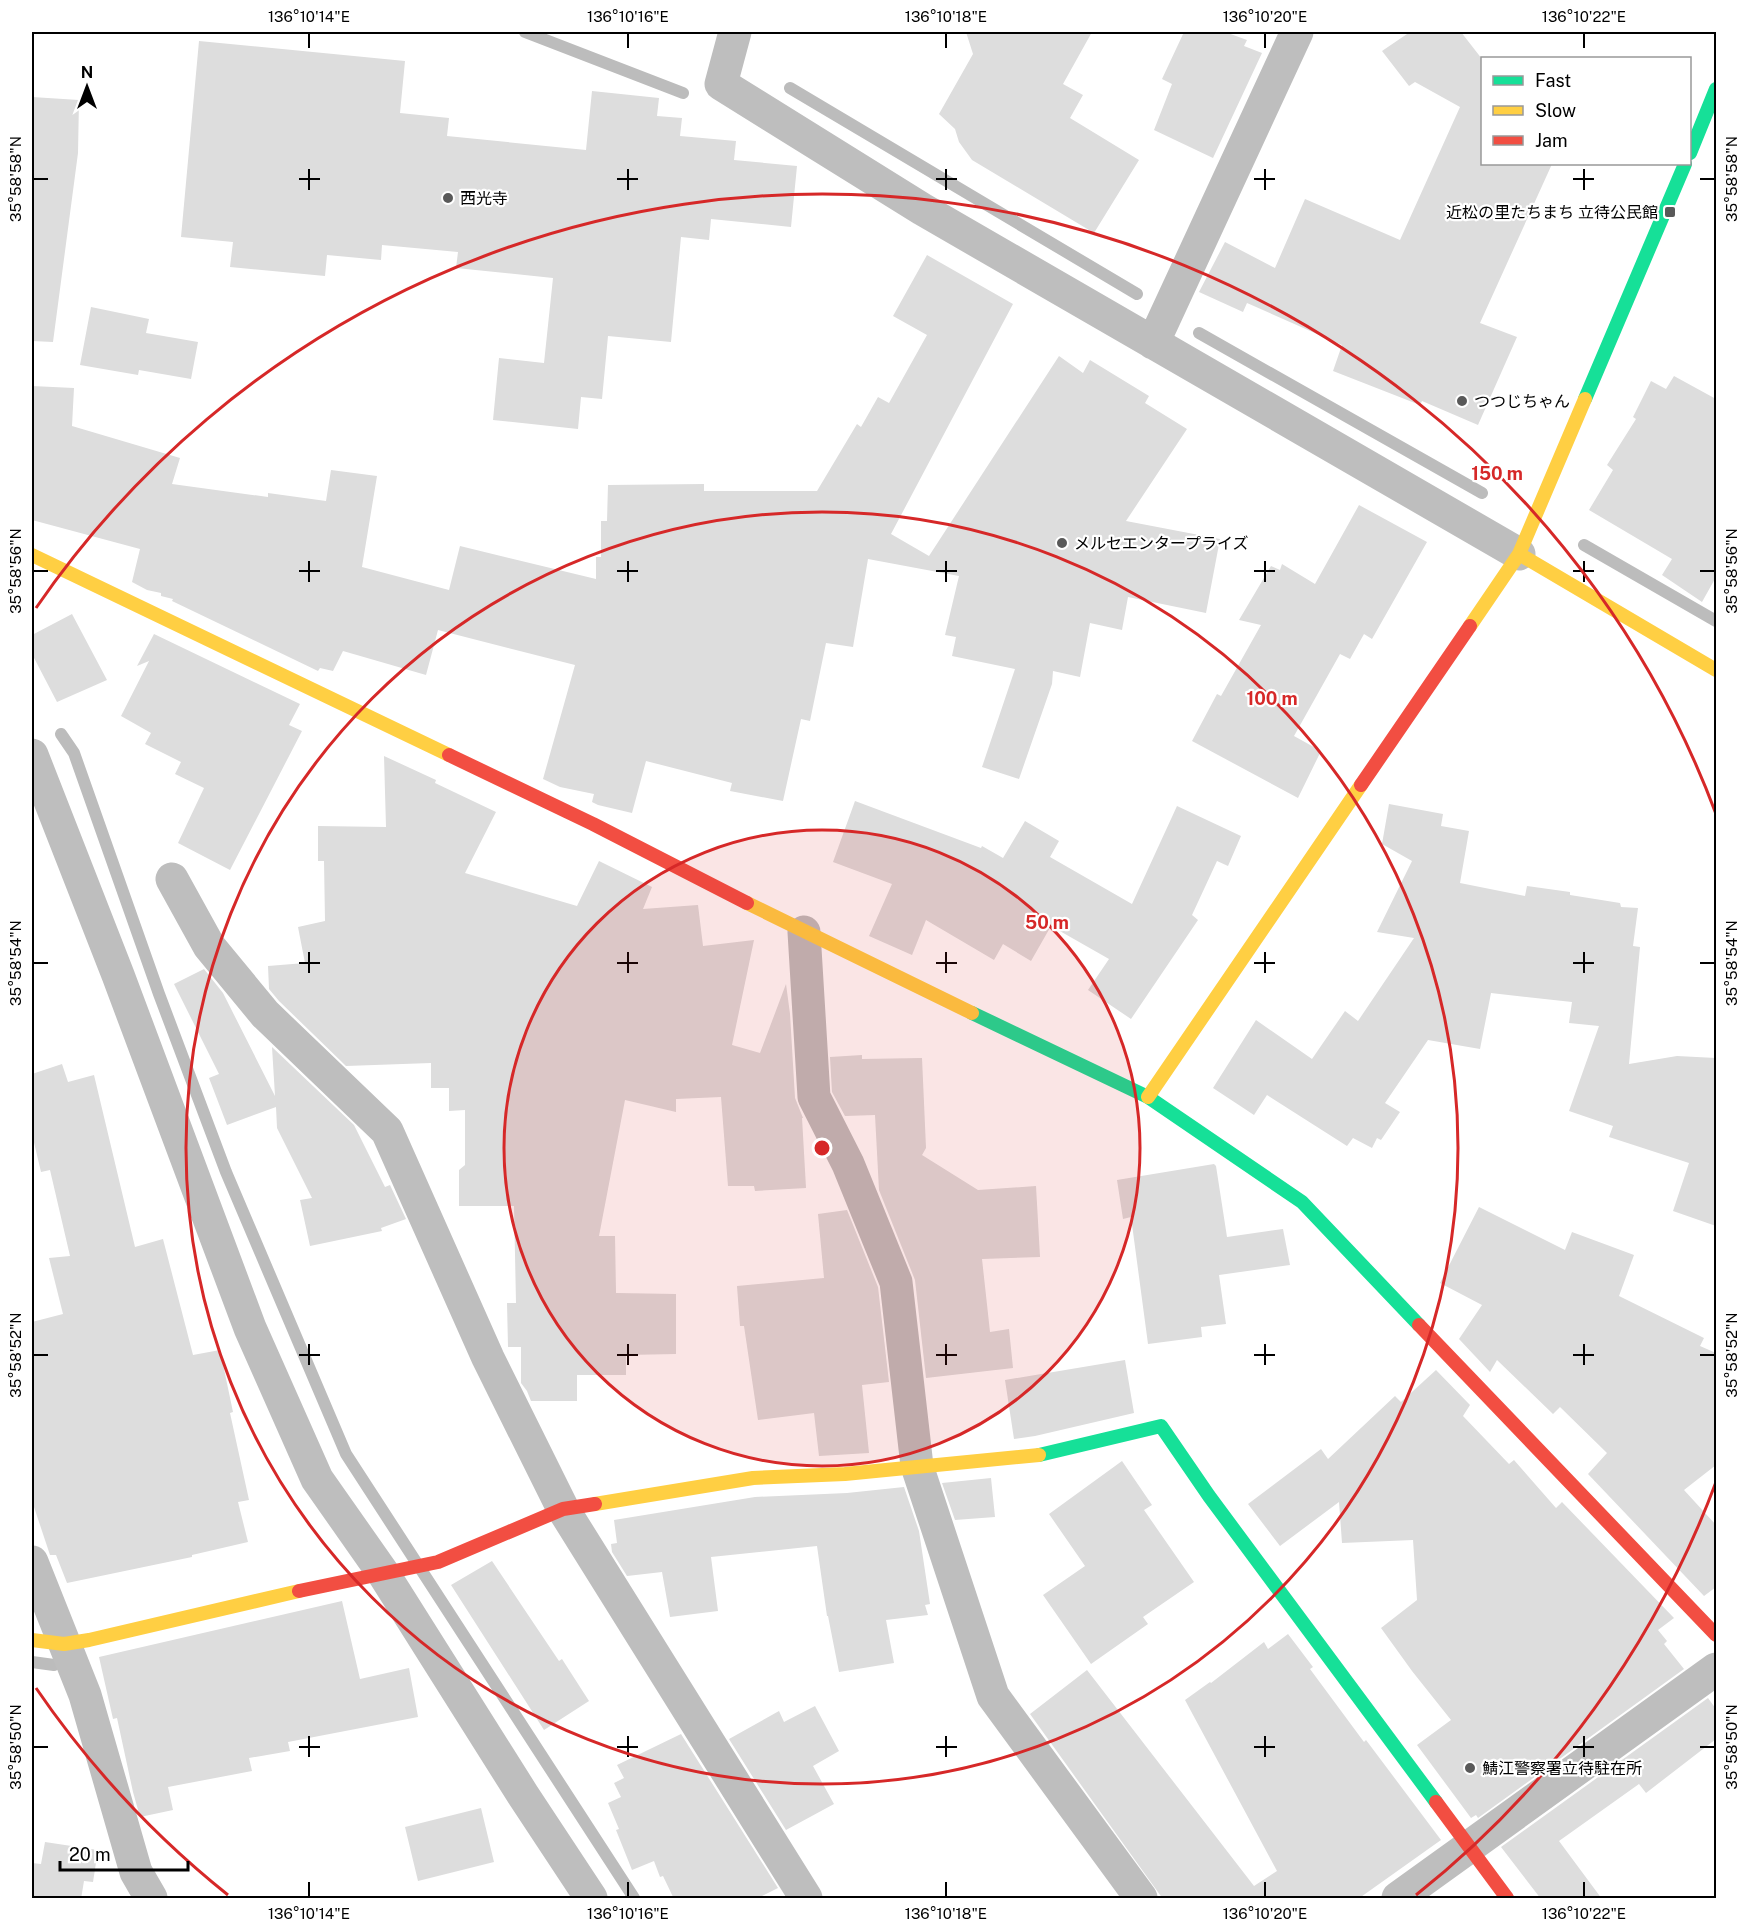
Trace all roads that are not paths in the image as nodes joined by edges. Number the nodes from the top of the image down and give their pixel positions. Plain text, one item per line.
1 (735, 32) edge
2 (1297, 32) edge
3 (1716, 89) edge
4 (1691, 148) edge
5 (1685, 165) edge
6 (1153, 343) junction
7 (1519, 554) junction
8 (32, 555) edge
9 (1716, 670) edge
10 (32, 755) edge
11 (172, 879) dead end
12 (804, 932) junction
13 (1148, 1097) junction
14 (917, 1466) junction
15 (563, 1509) junction
16 (32, 1562) edge
17 (392, 1571) junction
18 (1716, 1635) edge
19 (32, 1640) edge
20 (64, 1644) junction
21 (1716, 1669) edge
22 (1470, 1846) junction
23 (151, 1899) edge
24 (591, 1899) edge
25 (806, 1899) edge
26 (1141, 1899) edge
27 (1398, 1899) edge
28 (1507, 1899) edge

1 - 6 street
2 - 6 street
3 - 4 street
5 - 7 street
6 - 7 street
7 - 9 street
7 - 13 street
8 - 12 street
10 - 17 street
11 - 15 street
12 - 13 street
12 - 14 street
13 - 18 street
14 - 15 street
14 - 22 street
14 - 26 street
15 - 17 street
15 - 25 street
16 - 20 street
17 - 20 street
17 - 24 street
19 - 20 street
20 - 23 street
21 - 22 street
22 - 27 street
22 - 28 street

